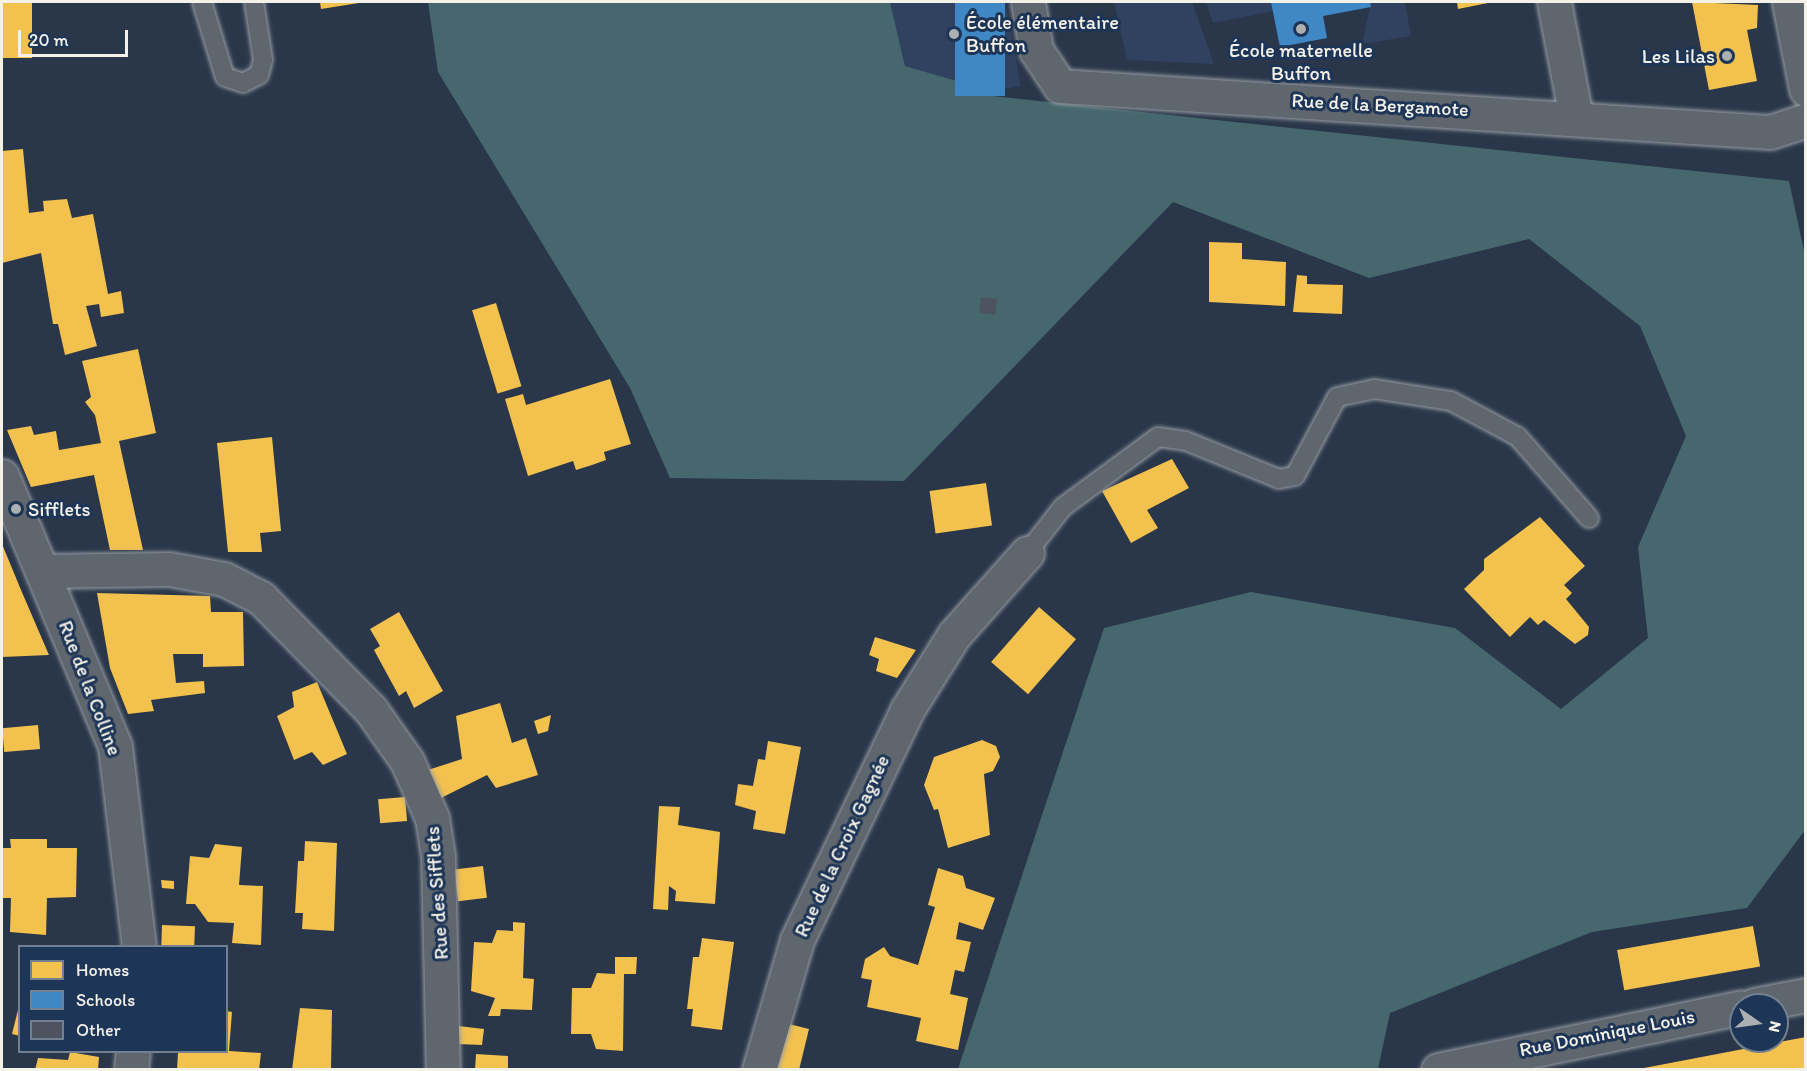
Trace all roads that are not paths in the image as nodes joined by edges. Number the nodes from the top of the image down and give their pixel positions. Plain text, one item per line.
1 (202, 2) edge
2 (254, 2) edge
3 (1028, 2) edge
4 (1554, 2) edge
5 (1789, 2) edge
6 (1806, 89) edge
7 (1576, 117) junction
8 (1806, 120) edge
9 (2, 477) edge
10 (1588, 518) dead end
11 (1027, 553) joint
12 (43, 571) junction
13 (139, 945) edge
14 (1806, 995) edge
15 (1789, 998) edge
16 (1729, 1010) edge
17 (133, 1053) edge
18 (131, 1070) edge
19 (442, 1070) edge
20 (759, 1070) edge
21 (1438, 1070) edge

1 - 2 lane
3 - 7 street, Rue de la Bergamote
4 - 7 street
5 - 6 street
7 - 8 street, Rue de la Bergamote
9 - 12 street, Rue de la Colline
10 - 11 lane
11 - 20 street, Rue de la Croix Gagnée
12 - 13 street, Rue de la Colline
12 - 19 street, Rue des Sifflets
14 - 15 street
16 - 21 street, Rue Dominique Louis
17 - 18 street

